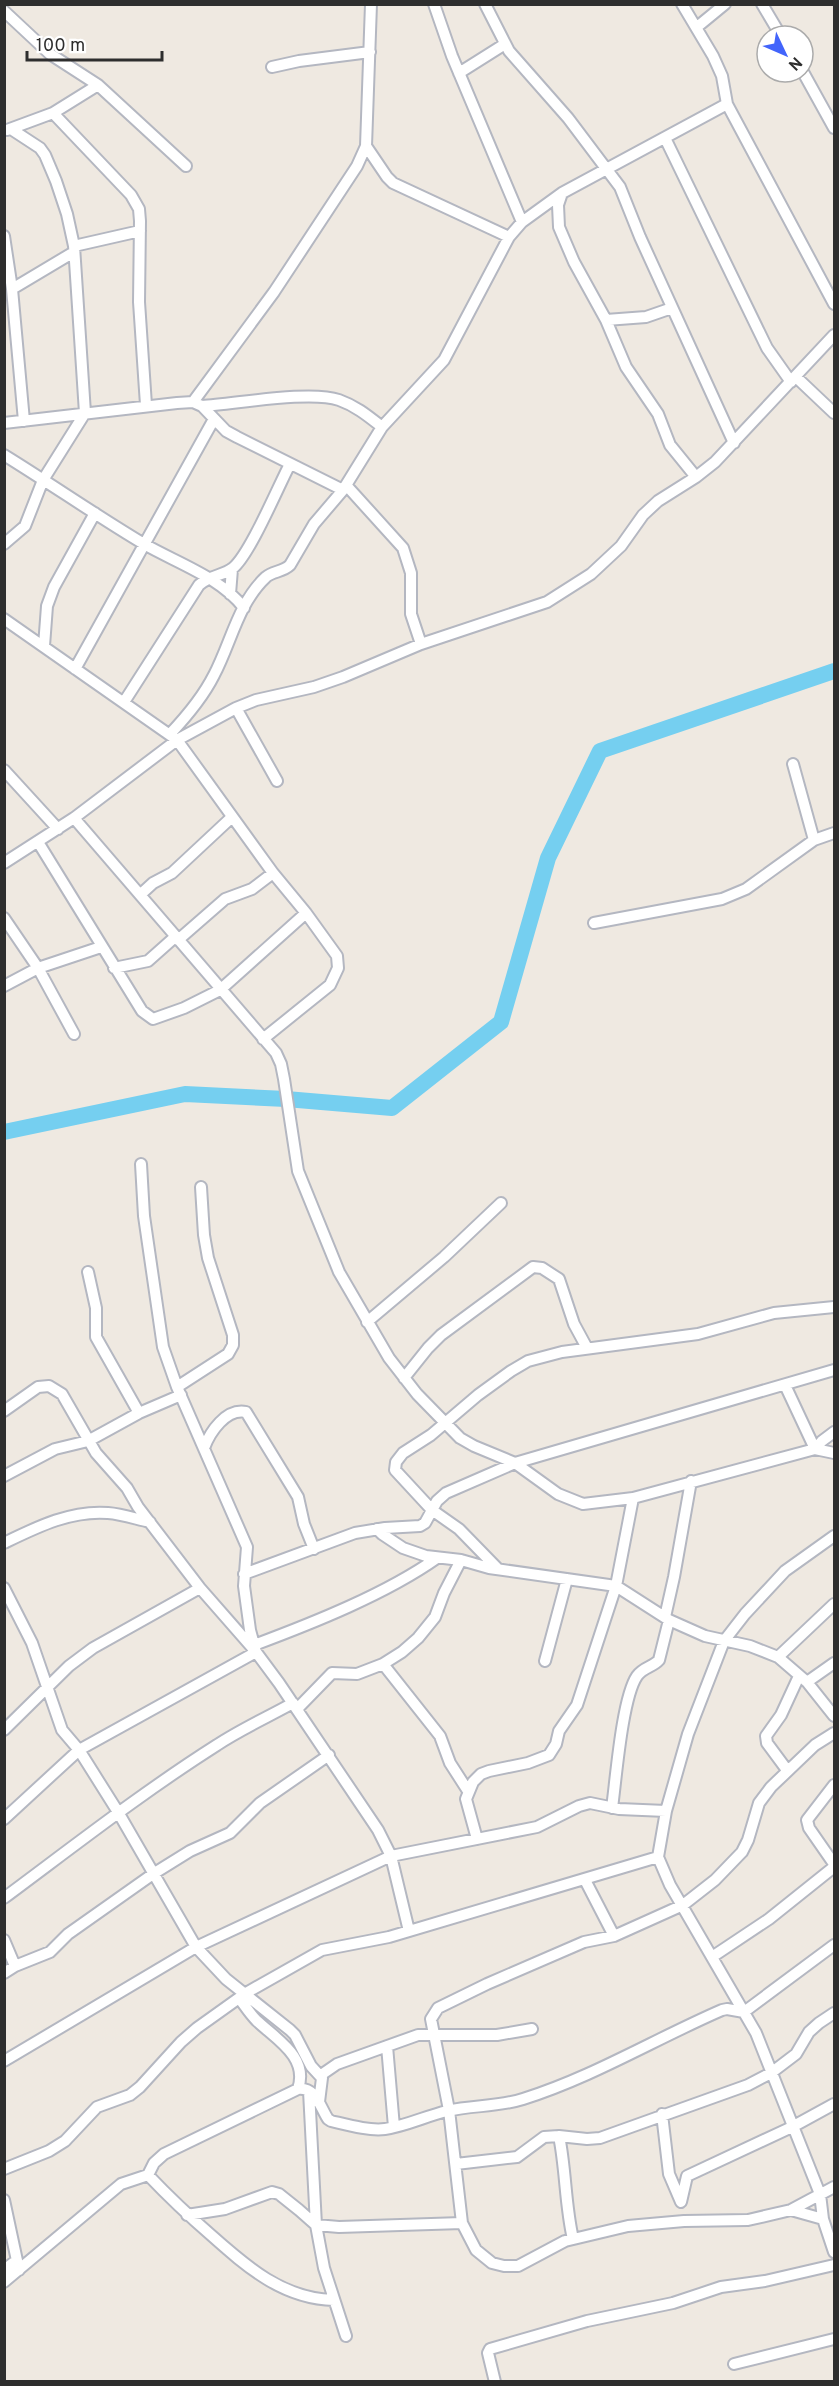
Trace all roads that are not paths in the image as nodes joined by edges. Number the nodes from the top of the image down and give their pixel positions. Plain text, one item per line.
1 (371, 4) edge
2 (435, 4) edge
3 (485, 4) edge
4 (682, 4) edge
5 (725, 4) edge
6 (762, 4) edge
7 (4, 11) edge
8 (774, 24) edge
9 (697, 27) junction
10 (504, 44) junction
11 (370, 52) junction
12 (272, 67) dead end
13 (459, 73) junction
14 (809, 84) edge
15 (98, 85) junction
16 (727, 104) junction
17 (53, 113) junction
18 (834, 128) edge
19 (8, 130) edge
20 (665, 138) junction
21 (366, 146) junction
22 (186, 166) dead end
23 (607, 168) junction
24 (562, 193) junction
25 (522, 222) junction
26 (140, 231) junction
27 (4, 236) edge
28 (509, 237) junction
29 (74, 249) junction
30 (12, 289) junction
31 (834, 304) edge
32 (672, 308) junction
33 (606, 320) junction
34 (834, 335) edge
35 (794, 379) junction
36 (198, 404) junction
37 (146, 405) junction
38 (85, 413) junction
39 (834, 413) edge
40 (214, 419) junction
41 (24, 421) junction
42 (4, 423) edge
43 (382, 427) junction
44 (734, 443) junction
45 (4, 455) edge
46 (290, 464) junction
47 (696, 477) junction
48 (43, 480) junction
49 (345, 487) junction
50 (95, 513) junction
51 (4, 544) edge
52 (145, 544) junction
53 (232, 569) junction
54 (207, 578) junction
55 (230, 594) junction
56 (244, 608) junction
57 (4, 619) edge
58 (421, 644) junction
59 (44, 646) junction
60 (75, 669) junction
61 (124, 702) junction
62 (236, 708) junction
63 (174, 737) junction
64 (793, 764) dead end
65 (4, 770) edge
66 (277, 781) dead end
67 (232, 817) junction
68 (74, 818) junction
69 (58, 830) junction
70 (834, 833) edge
71 (814, 840) junction
72 (38, 842) junction
73 (4, 863) edge
74 (273, 873) junction
75 (141, 894) junction
76 (306, 913) junction
77 (4, 918) edge
78 (594, 923) dead end
79 (177, 938) junction
80 (101, 947) junction
81 (38, 968) junction
82 (114, 968) junction
83 (4, 986) edge
84 (220, 990) junction
85 (74, 1034) dead end
86 (263, 1039) junction
87 (141, 1164) dead end
88 (201, 1187) dead end
89 (501, 1203) dead end
90 (88, 1272) dead end
91 (834, 1306) edge
92 (367, 1322) junction
93 (587, 1348) junction
94 (834, 1370) edge
95 (404, 1378) junction
96 (785, 1385) junction
97 (179, 1391) junction
98 (4, 1411) edge
99 (139, 1413) junction
100 (445, 1424) junction
101 (834, 1432) edge
102 (88, 1441) junction
103 (204, 1448) junction
104 (815, 1449) junction
105 (834, 1453) edge
106 (515, 1463) junction
107 (4, 1476) edge
108 (691, 1481) junction
109 (633, 1498) junction
110 (432, 1510) junction
111 (150, 1522) junction
112 (377, 1529) junction
113 (834, 1536) edge
114 (4, 1543) edge
115 (314, 1549) junction
116 (437, 1558) junction
117 (461, 1560) junction
118 (498, 1569) junction
119 (244, 1574) junction
120 (567, 1580) junction
121 (616, 1586) junction
122 (4, 1588) edge
123 (200, 1588) junction
124 (834, 1604) edge
125 (667, 1618) junction
126 (724, 1641) junction
127 (255, 1649) junction
128 (778, 1657) junction
129 (545, 1661) dead end
130 (834, 1663) edge
131 (383, 1664) junction
132 (803, 1679) junction
133 (47, 1687) junction
134 (295, 1706) junction
135 (834, 1716) edge
136 (4, 1730) edge
137 (834, 1733) edge
138 (79, 1750) junction
139 (329, 1755) junction
140 (787, 1770) junction
141 (834, 1785) edge
142 (468, 1791) junction
143 (612, 1808) junction
144 (666, 1811) junction
145 (118, 1812) junction
146 (4, 1819) edge
147 (477, 1839) junction
148 (391, 1856) junction
149 (658, 1857) junction
150 (834, 1865) edge
151 (153, 1874) junction
152 (585, 1880) junction
153 (4, 1898) edge
154 (683, 1905) junction
155 (409, 1931) junction
156 (614, 1936) junction
157 (4, 1940) edge
158 (834, 1945) edge
159 (196, 1947) junction
160 (712, 1956) junction
161 (15, 1966) junction
162 (4, 1973) edge
163 (242, 1995) junction
164 (744, 2012) junction
165 (834, 2013) edge
166 (532, 2029) dead end
167 (433, 2034) junction
168 (387, 2046) junction
169 (4, 2061) edge
170 (771, 2073) junction
171 (321, 2075) junction
172 (298, 2089) junction
173 (309, 2091) junction
174 (319, 2102) junction
175 (834, 2104) edge
176 (449, 2110) junction
177 (662, 2114) junction
178 (394, 2127) junction
179 (792, 2127) junction
180 (560, 2136) junction
181 (456, 2164) junction
182 (4, 2169) edge
183 (148, 2175) junction
184 (834, 2187) edge
185 (820, 2194) junction
186 (681, 2202) junction
187 (5, 2206) edge
188 (791, 2210) junction
189 (187, 2215) junction
190 (823, 2219) junction
191 (684, 2221) junction
192 (462, 2223) junction
193 (316, 2225) junction
194 (573, 2239) junction
195 (834, 2252) edge
196 (18, 2265) junction
197 (834, 2265) edge
198 (4, 2270) edge
199 (4, 2282) edge
200 (334, 2300) junction
201 (346, 2336) dead end
202 (834, 2339) edge
203 (734, 2364) dead end
204 (495, 2382) edge

1 - 11 street
2 - 13 street
3 - 10 street
4 - 9 street
5 - 9 street
6 - 8 street
7 - 15 street
9 - 16 street
10 - 13 street
10 - 23 street
11 - 12 street
11 - 21 street
13 - 25 street
14 - 18 street
15 - 17 street
15 - 22 street
16 - 20 street
16 - 31 street
17 - 19 street
17 - 26 street
19 - 29 street
20 - 23 street
20 - 35 street
21 - 28 street
21 - 36 street
23 - 24 street
23 - 32 street
24 - 25 street
24 - 33 street
25 - 28 street
26 - 29 street
26 - 37 street
27 - 30 street
28 - 43 street
29 - 30 street
29 - 38 street
30 - 41 street
32 - 33 street
32 - 44 street
33 - 47 street
34 - 35 street
35 - 39 street
35 - 44 street
36 - 37 street
36 - 40 street
36 - 43 street
37 - 38 street
38 - 41 street
38 - 48 street
40 - 46 street
40 - 52 street
41 - 42 street
43 - 49 street
44 - 47 street
45 - 48 street
46 - 49 street
46 - 53 street
47 - 58 street
48 - 50 street
48 - 51 street
49 - 56 street
49 - 58 street
50 - 52 street
50 - 59 street
52 - 54 street
52 - 60 street
53 - 54 street
53 - 55 street
54 - 55 street
54 - 61 street
55 - 56 street
56 - 63 street
57 - 59 street
58 - 62 street
59 - 60 street
60 - 61 street
61 - 63 street
62 - 63 street
62 - 66 street
63 - 67 street
63 - 68 street
64 - 71 street
65 - 69 street
67 - 74 street
67 - 75 street
68 - 69 street
68 - 75 street
69 - 72 street
70 - 71 street
71 - 78 street
72 - 73 street
72 - 80 street
74 - 76 street
74 - 79 street
75 - 79 street
76 - 84 street
76 - 86 street
77 - 81 street
79 - 82 street
79 - 84 street
80 - 81 street
80 - 82 street
81 - 83 street
81 - 85 street
82 - 84 street
84 - 86 street
86 - 92 street
87 - 97 street
88 - 97 street
89 - 92 street
90 - 99 street
91 - 93 street
92 - 95 street
93 - 95 street
93 - 100 street
94 - 96 street
95 - 100 street
96 - 104 street
96 - 106 street
97 - 99 street
97 - 103 street
98 - 102 street
99 - 102 street
100 - 106 street
100 - 110 street
101 - 104 street
102 - 107 street
102 - 111 street
103 - 115 street
103 - 119 street
104 - 105 street
104 - 108 street
106 - 109 street
106 - 110 street
108 - 109 street
108 - 125 street
109 - 121 street
110 - 112 street
110 - 118 street
111 - 114 street
111 - 123 street
112 - 115 street
112 - 116 street
113 - 126 street
115 - 119 street
116 - 117 street
116 - 127 street
117 - 118 street
117 - 131 street
118 - 120 street
119 - 127 street
120 - 121 street
120 - 129 street
121 - 125 street
121 - 142 street
122 - 133 street
123 - 127 street
123 - 133 street
124 - 128 street
125 - 126 street
125 - 143 street
126 - 128 street
126 - 144 street
127 - 134 street
127 - 138 street
128 - 132 street
130 - 132 street
131 - 134 street
131 - 142 street
132 - 135 street
132 - 140 street
133 - 136 street
133 - 138 street
134 - 139 street
134 - 145 street
137 - 140 street
138 - 145 street
138 - 146 street
139 - 148 street
139 - 151 street
140 - 154 street
141 - 150 street
142 - 147 street
143 - 144 street
143 - 147 street
144 - 149 street
145 - 151 street
145 - 153 street
147 - 148 street
148 - 155 street
148 - 159 street
149 - 152 street
149 - 154 street
150 - 160 street
151 - 159 street
151 - 161 street
152 - 155 street
152 - 156 street
154 - 156 street
154 - 160 street
155 - 163 street
156 - 167 street
157 - 161 street
158 - 164 street
159 - 163 street
159 - 169 street
160 - 164 street
161 - 162 street
163 - 171 street
163 - 172 street
163 - 182 street
164 - 170 street
164 - 176 street
165 - 170 street
166 - 167 street
167 - 168 street
167 - 176 street
168 - 171 street
168 - 178 street
170 - 177 street
170 - 179 street
171 - 174 street
172 - 173 street
172 - 183 street
173 - 174 street
173 - 193 street
174 - 178 street
175 - 179 street
176 - 178 street
176 - 181 street
177 - 180 street
177 - 186 street
179 - 185 street
179 - 186 street
180 - 181 street
180 - 194 street
181 - 192 street
183 - 189 street
183 - 196 street
184 - 185 street
185 - 188 street
185 - 190 street
186 - 191 street
187 - 196 street
188 - 190 street
188 - 191 street
189 - 193 street
189 - 200 street
190 - 195 street
191 - 194 street
192 - 193 street
192 - 194 street
193 - 200 street
196 - 198 street
196 - 199 street
197 - 204 street
200 - 201 street
202 - 203 street

